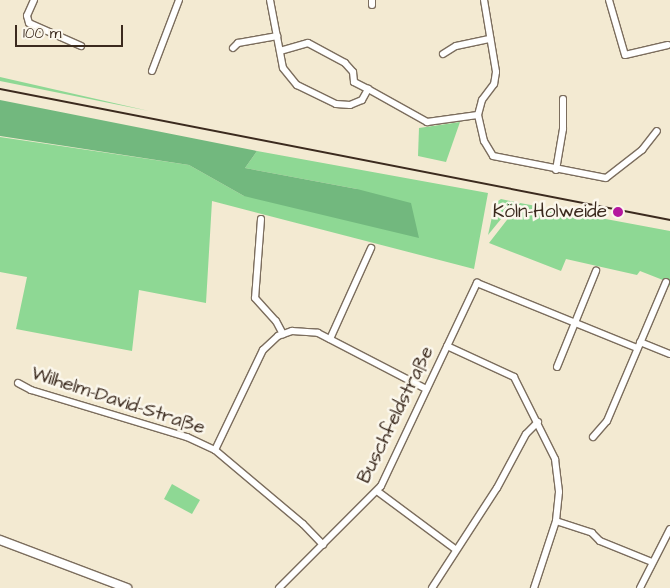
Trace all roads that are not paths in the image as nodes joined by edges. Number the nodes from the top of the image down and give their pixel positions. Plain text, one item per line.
1 (34, 0) edge
2 (179, 0) edge
3 (270, 0) edge
4 (484, 0) edge
5 (609, 0) edge
6 (277, 36) junction
7 (490, 39) junction
8 (668, 45) dead end
9 (81, 46) dead end
10 (233, 48) dead end
11 (280, 51) junction
12 (443, 54) dead end
13 (152, 71) dead end
14 (368, 89) junction
15 (563, 99) dead end
16 (478, 115) junction
17 (658, 131) dead end
18 (556, 170) junction
19 (261, 219) dead end
20 (371, 248) dead end
21 (596, 271) dead end
22 (666, 282) dead end
23 (575, 322) junction
24 (282, 334) junction
25 (330, 339) junction
26 (639, 345) junction
27 (446, 346) junction
28 (670, 354) edge
29 (557, 367) dead end
30 (18, 383) dead end
31 (426, 389) junction
32 (538, 422) junction
33 (593, 437) dead end
34 (215, 450) junction
35 (377, 491) junction
36 (556, 521) junction
37 (670, 529) edge
38 (0, 540) edge
39 (323, 545) junction
40 (455, 550) junction
41 (652, 562) junction
42 (127, 588) edge
43 (279, 588) edge
44 (432, 588) edge
45 (534, 588) edge
46 (640, 588) edge

1 - 9 street
2 - 13 street
3 - 6 street
4 - 7 street
5 - 8 street
6 - 10 street
6 - 11 street
7 - 12 street
7 - 16 street
11 - 14 street
11 - 14 street
14 - 16 street
15 - 18 street
16 - 18 street
17 - 18 street
19 - 24 street
20 - 25 street
21 - 23 street
22 - 26 street
23 - 26 street
23 - 27 street, Buschfeldstraße
23 - 29 street
24 - 25 street
24 - 34 street
25 - 31 street
26 - 28 street
26 - 33 street
27 - 31 street, Buschfeldstraße
27 - 32 street
30 - 34 street, Wilhelm-David-Straße
31 - 35 street, Buschfeldstraße
32 - 36 street
32 - 40 street
34 - 39 street, Wilhelm-David-Straße
35 - 39 street, Buschfeldstraße
35 - 40 street
36 - 41 street
36 - 45 street
37 - 41 street
38 - 42 street
39 - 43 street, Buschfeldstraße
40 - 44 street
41 - 46 street

